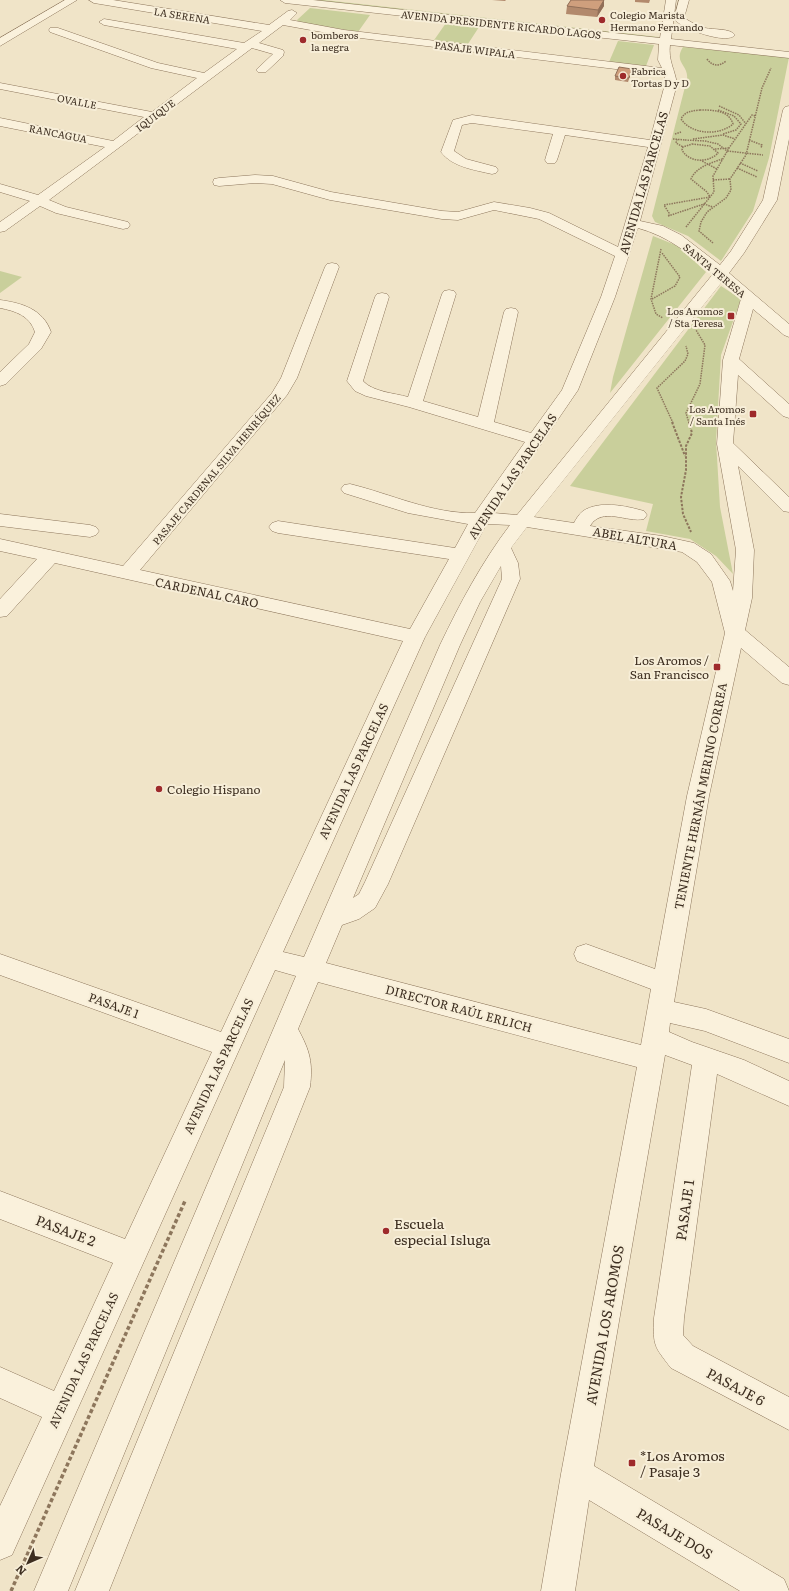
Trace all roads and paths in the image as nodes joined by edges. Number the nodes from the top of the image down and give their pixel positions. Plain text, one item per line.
1 (72, 0) edge
2 (94, 0) edge
3 (285, 0) edge
4 (344, 0) edge
5 (671, 0) edge
6 (684, 0) edge
7 (119, 2) edge
8 (307, 2) edge
9 (281, 21) junction
10 (104, 22) dead end
11 (271, 29) junction
12 (54, 30) dead end
13 (744, 37) dead end
14 (666, 38) junction
15 (0, 43) edge
16 (249, 46) junction
17 (789, 48) edge
18 (789, 55) edge
19 (773, 63) dead end
20 (262, 70) dead end
21 (670, 72) junction
22 (207, 76) junction
23 (0, 86) edge
24 (720, 103) dead end
25 (719, 106) junction
26 (717, 110) junction
27 (789, 110) edge
28 (154, 116) junction
29 (756, 116) junction
30 (0, 122) edge
31 (746, 125) junction
32 (560, 131) junction
33 (718, 131) junction
34 (681, 132) dead end
35 (787, 132) edge
36 (723, 134) junction
37 (735, 139) junction
38 (677, 140) junction
39 (685, 140) junction
40 (750, 140) junction
41 (655, 144) junction
42 (115, 145) junction
43 (684, 147) junction
44 (723, 148) junction
45 (729, 148) junction
46 (715, 149) junction
47 (727, 151) junction
48 (746, 154) junction
49 (763, 155) junction
50 (779, 157) junction
51 (700, 159) junction
52 (723, 159) junction
53 (551, 160) dead end
54 (761, 160) dead end
55 (708, 165) junction
56 (759, 166) dead end
57 (717, 169) junction
58 (492, 170) dead end
59 (758, 171) dead end
60 (776, 172) junction
61 (789, 175) edge
62 (0, 177) edge
63 (730, 179) junction
64 (713, 180) junction
65 (219, 182) dead end
66 (0, 188) edge
67 (53, 191) junction
68 (710, 197) junction
69 (39, 201) junction
70 (704, 204) junction
71 (713, 207) junction
72 (669, 216) junction
73 (665, 217) dead end
74 (633, 223) junction
75 (123, 225) dead end
76 (0, 228) edge
77 (668, 234) junction
78 (662, 253) junction
79 (623, 255) junction
80 (332, 267) dead end
81 (715, 269) junction
82 (449, 294) dead end
83 (382, 297) dead end
84 (749, 298) junction
85 (651, 299) junction
86 (0, 304) edge
87 (511, 312) dead end
88 (677, 327) junction
89 (695, 329) dead end
90 (698, 332) junction
91 (789, 332) edge
92 (693, 335) dead end
93 (686, 343) dead end
94 (731, 360) junction
95 (3, 374) edge
96 (414, 402) junction
97 (789, 413) edge
98 (485, 424) junction
99 (536, 440) junction
100 (725, 444) junction
101 (685, 456) junction
102 (350, 489) dead end
103 (789, 507) edge
104 (638, 515) dead end
105 (481, 518) junction
106 (0, 520) edge
107 (522, 521) junction
108 (278, 527) dead end
109 (579, 529) junction
110 (90, 531) dead end
111 (0, 546) edge
112 (688, 547) junction
113 (461, 555) junction
114 (50, 557) junction
115 (126, 574) junction
116 (0, 611) edge
117 (734, 632) junction
118 (415, 637) junction
119 (789, 678) edge
120 (586, 954) dead end
121 (268, 958) junction
122 (0, 964) edge
123 (311, 969) junction
124 (665, 983) junction
125 (660, 1010) junction
126 (285, 1030) junction
127 (227, 1046) junction
128 (653, 1048) junction
129 (789, 1051) edge
130 (706, 1058) junction
131 (789, 1094) edge
132 (0, 1204) edge
133 (131, 1256) junction
134 (682, 1357) joint
135 (0, 1382) edge
136 (61, 1410) junction
137 (789, 1414) edge
138 (577, 1474) junction
139 (0, 1543) edge
140 (51, 1591) edge
141 (92, 1591) edge
142 (558, 1591) edge
143 (772, 1591) edge

1 - 15 street
2 - 7 street, LA SERENA
3 - 8 street, AVENIDA PRESIDENTE RICARDO LAGOS
4 - 14 street, AVENIDA PRESIDENTE RICARDO LAGOS
5 - 14 street, AVENIDA LAS PARCELAS
6 - 13 street
7 - 11 street, LA SERENA
8 - 9 street, IQUIQUE
8 - 14 street, AVENIDA PRESIDENTE RICARDO LAGOS
9 - 11 street, IQUIQUE
9 - 21 street, PASAJE WIPALA
10 - 16 street
11 - 16 street, IQUIQUE
12 - 22 street
14 - 17 street, AVENIDA PRESIDENTE RICARDO LAGOS
14 - 18 street, AVENIDA PRESIDENTE RICARDO LAGOS
14 - 21 street, AVENIDA LAS PARCELAS
16 - 20 street
16 - 22 street, IQUIQUE
19 - 29 path
21 - 41 street, AVENIDA LAS PARCELAS
22 - 28 street, IQUIQUE
23 - 28 street, OVALLE
24 - 25 path
25 - 26 path
25 - 31 path
26 - 33 path
26 - 33 path
26 - 36 path
27 - 35 street
28 - 42 street, IQUIQUE
29 - 31 path
29 - 40 path
30 - 42 street, RANCAGUA
31 - 37 path
32 - 41 street
32 - 53 street
32 - 58 street
33 - 36 path
34 - 38 path
35 - 50 street
36 - 37 path
36 - 39 path
37 - 45 path
38 - 39 path
38 - 43 path
39 - 44 path
40 - 48 path
40 - 49 path
41 - 74 street, AVENIDA LAS PARCELAS
42 - 67 street, IQUIQUE
43 - 46 path
43 - 51 path
44 - 45 path
44 - 46 path
44 - 47 path
45 - 47 path
46 - 51 path
47 - 48 path
47 - 52 path
48 - 49 path
48 - 63 path
49 - 50 path
49 - 54 path
50 - 60 street
51 - 55 path
52 - 55 path
52 - 57 path
55 - 57 path
55 - 68 path
56 - 59 path
57 - 64 path
60 - 61 street
60 - 81 street
62 - 67 street
63 - 64 path
63 - 71 path
64 - 68 path
65 - 79 street
66 - 69 street
67 - 69 street, IQUIQUE
68 - 70 path
68 - 72 path
69 - 75 street
69 - 76 street, IQUIQUE
70 - 71 path
70 - 72 path
70 - 77 path
71 - 81 path
72 - 73 path
74 - 77 street, SANTA TERESA
74 - 79 street, AVENIDA LAS PARCELAS
77 - 78 path
77 - 81 street, SANTA TERESA
78 - 85 path
78 - 85 path
79 - 99 street, AVENIDA LAS PARCELAS
80 - 115 street, PASAJE CARDENAL SILVA HENRÍQUEZ
81 - 84 street, SANTA TERESA
81 - 88 street
82 - 96 street
83 - 96 street
84 - 91 street, SANTA TERESA
84 - 94 street, TENIENTE HERNÁN MERINO CORREA
85 - 88 path
86 - 95 street
87 - 98 street
88 - 107 street
89 - 90 path
90 - 92 path
90 - 101 path
93 - 101 path
94 - 97 street
94 - 100 street, TENIENTE HERNÁN MERINO CORREA
96 - 98 street
98 - 99 street
99 - 105 street, AVENIDA LAS PARCELAS
100 - 103 street
100 - 117 street, TENIENTE HERNÁN MERINO CORREA
101 - 112 path
102 - 105 street, ABEL ALTURA
104 - 109 street
105 - 107 street, ABEL ALTURA
105 - 113 street, AVENIDA LAS PARCELAS
106 - 110 street
107 - 109 street, ABEL ALTURA
107 - 123 street
108 - 113 street
109 - 112 street, ABEL ALTURA
111 - 114 street, CARDENAL CARO
112 - 117 street, ABEL ALTURA
113 - 118 street, AVENIDA LAS PARCELAS
114 - 115 street, CARDENAL CARO
114 - 116 street
115 - 118 street, CARDENAL CARO
117 - 119 street
117 - 124 street, TENIENTE HERNÁN MERINO CORREA
118 - 121 street, AVENIDA LAS PARCELAS
120 - 124 street
121 - 123 street, DIRECTOR RAÚL ERLICH
121 - 127 street, AVENIDA LAS PARCELAS
122 - 127 street, PASAJE 1
123 - 126 street
123 - 128 street, DIRECTOR RAÚL ERLICH
124 - 125 street, TENIENTE HERNÁN MERINO CORREA
125 - 128 street, TENIENTE HERNÁN MERINO CORREA
125 - 129 street
126 - 140 street
126 - 141 street
127 - 133 street, AVENIDA LAS PARCELAS
128 - 130 street
128 - 138 street, AVENIDA LOS AROMOS
130 - 131 street
130 - 134 street, PASAJE 1
132 - 133 street, PASAJE 2
133 - 136 street, AVENIDA LAS PARCELAS
134 - 137 street, PASAJE 6
135 - 136 street
136 - 139 street, AVENIDA LAS PARCELAS
138 - 142 street, AVENIDA LOS AROMOS
138 - 143 street, PASAJE DOS

